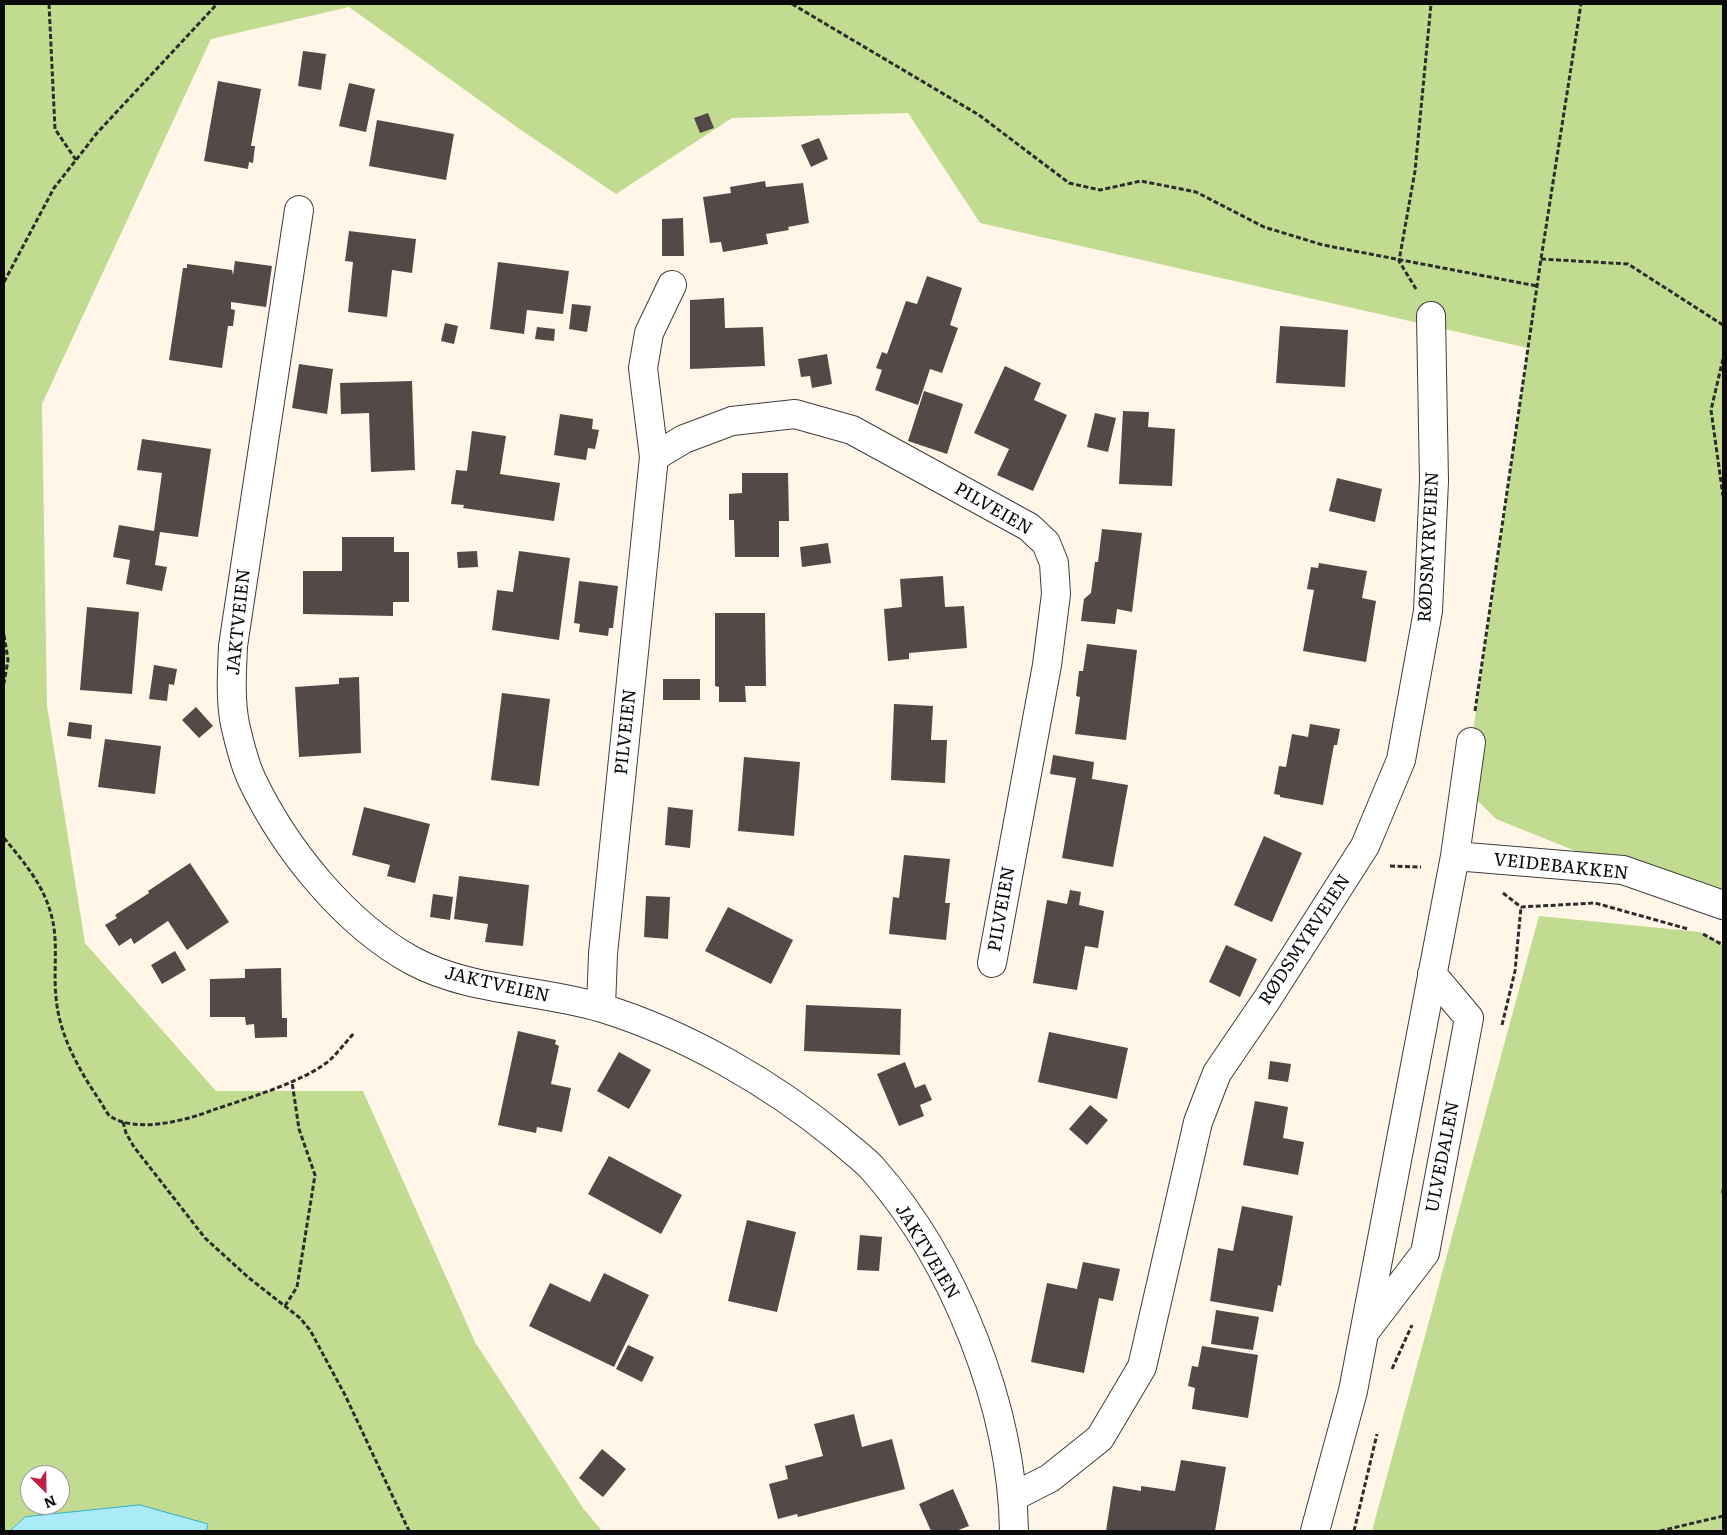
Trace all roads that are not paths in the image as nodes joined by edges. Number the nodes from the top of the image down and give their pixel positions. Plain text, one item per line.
1 (299, 210) dead end
2 (672, 285) dead end
3 (1431, 316) road end
4 (654, 456) junction
5 (1471, 742) road end
6 (1454, 862) junction
7 (1723, 905) edge
8 (992, 963) dead end
9 (1432, 974) junction
10 (601, 1007) junction
11 (1363, 1334) junction
12 (1013, 1497) junction
13 (1014, 1531) edge
14 (1315, 1531) edge

1 - 10 street, JAKTVEIEN
2 - 4 street, PILVEIEN
3 - 12 street, RØDSMYRVEIEN
4 - 8 street, PILVEIEN
4 - 10 street, PILVEIEN
5 - 6 street, ULVEDALEN
6 - 7 street, VEIDEBAKKEN
6 - 9 street, ULVEDALEN
9 - 11 street, ULVEDALEN
9 - 11 street, ULVEDALEN
10 - 12 street, JAKTVEIEN
11 - 14 street, ULVEDALEN
12 - 13 street, JAKTVEIEN

